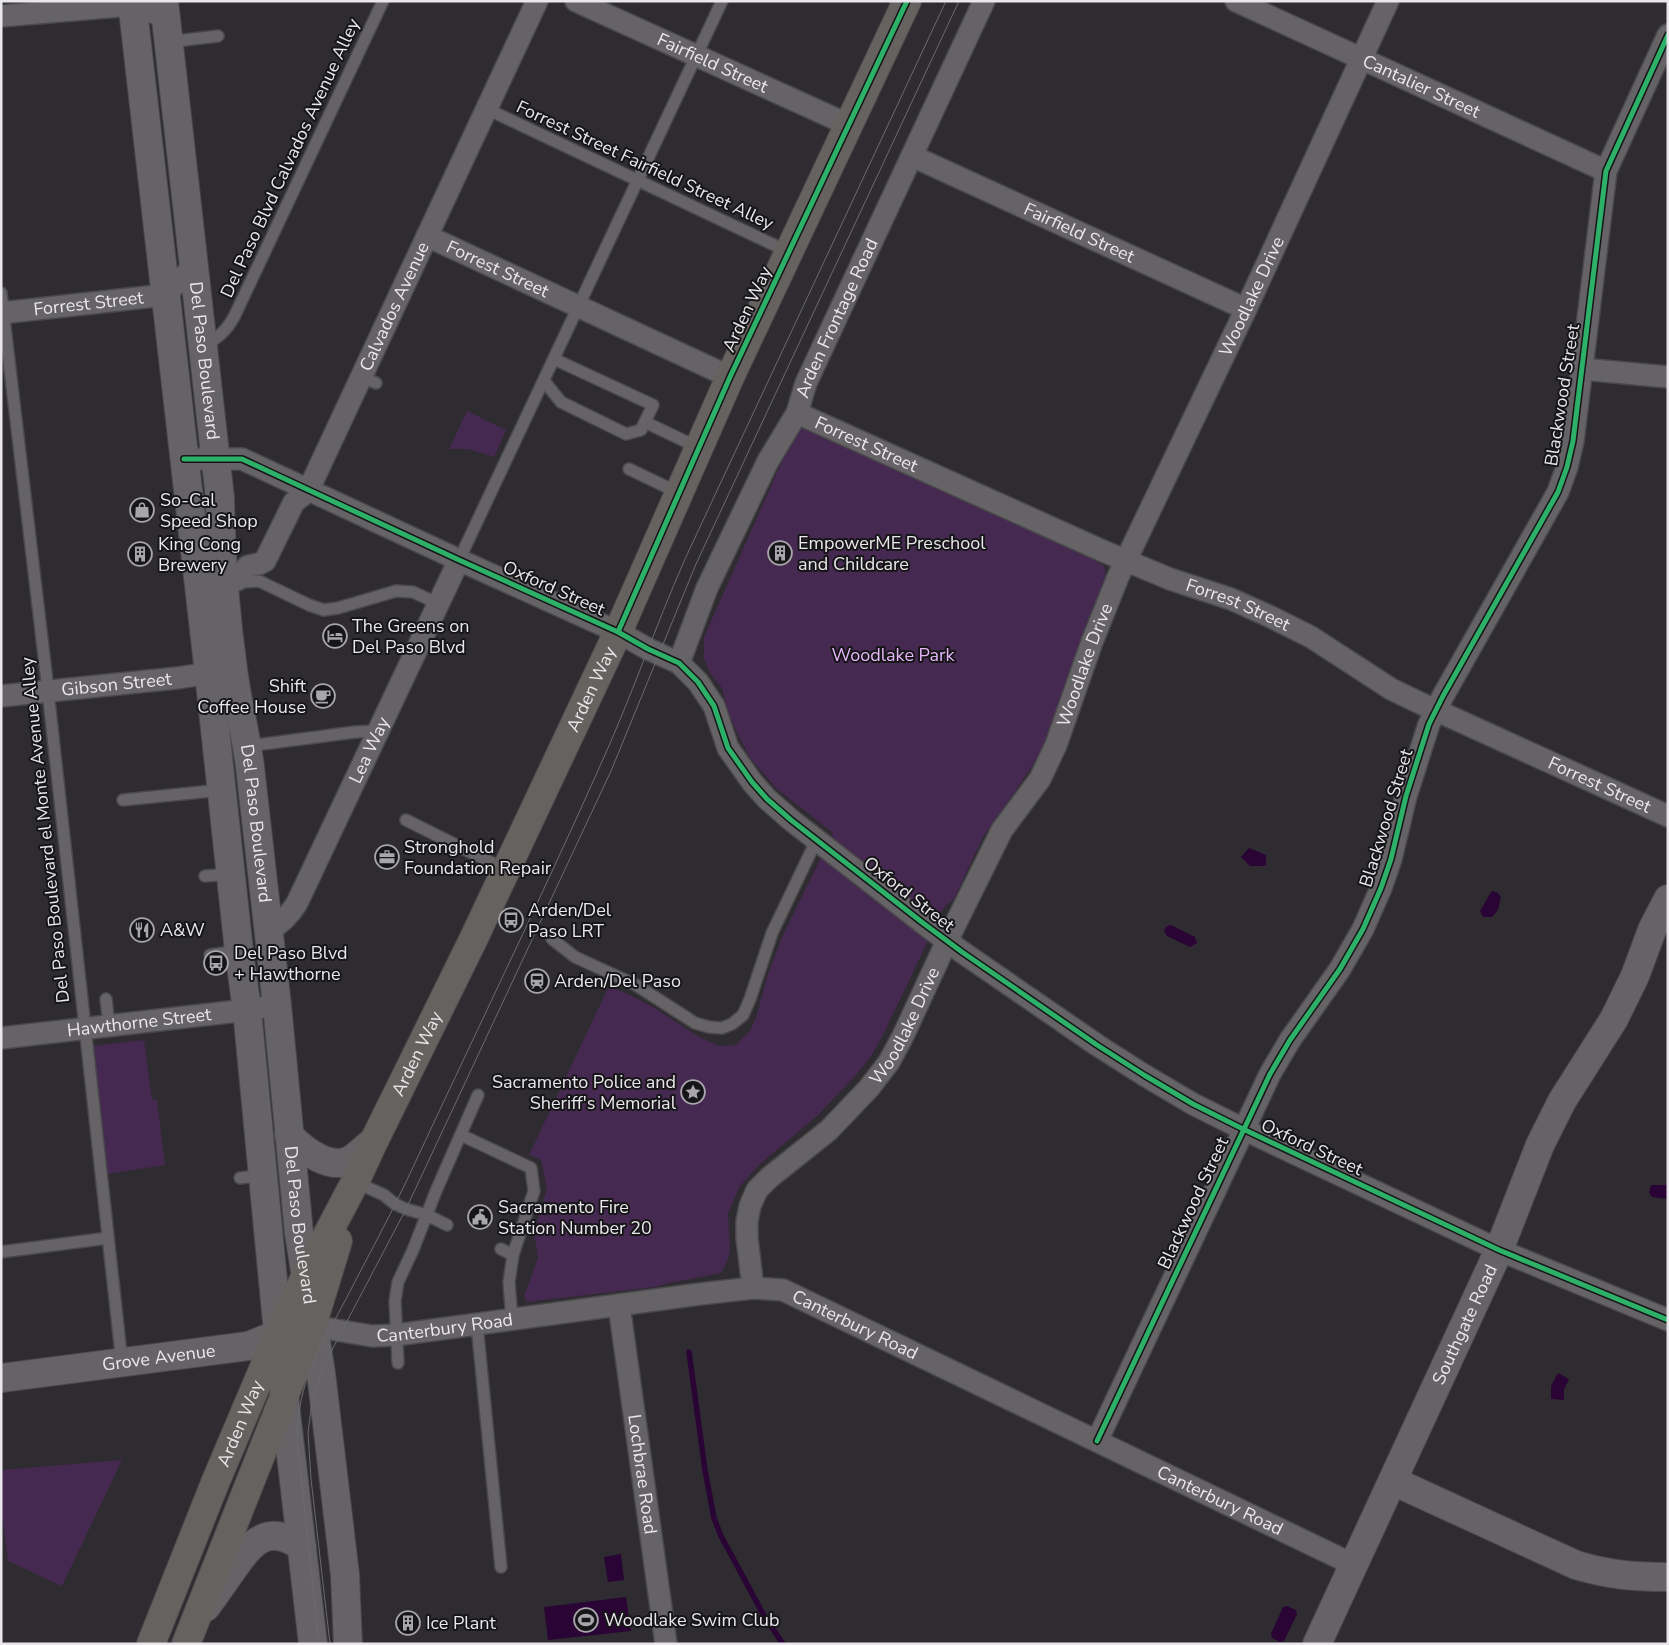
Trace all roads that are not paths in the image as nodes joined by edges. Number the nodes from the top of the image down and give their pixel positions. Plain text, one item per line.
1 (383, 1) edge
2 (537, 1) edge
3 (576, 1) edge
4 (722, 1) edge
5 (907, 1) edge
6 (984, 1) edge
7 (1236, 1) edge
8 (1388, 1) edge
9 (132, 3) edge
10 (1, 16) edge
11 (166, 20) edge
12 (1668, 35) edge
13 (218, 36) dead end
14 (696, 55) junction
15 (1360, 60) junction
16 (487, 109) junction
17 (849, 125) junction
18 (912, 156) junction
19 (1606, 171) junction
20 (638, 181) junction
21 (427, 236) junction
22 (789, 252) junction
23 (194, 266) junction
24 (165, 294) junction
25 (2, 306) edge
26 (579, 307) junction
27 (1246, 309) junction
28 (203, 347) junction
29 (554, 360) junction
30 (1582, 369) junction
31 (730, 377) junction
32 (1668, 377) edge
33 (544, 381) junction
34 (797, 413) junction
35 (645, 422) junction
36 (699, 448) junction
37 (184, 459) junction
38 (215, 459) junction
39 (629, 469) dead end
40 (308, 491) junction
41 (679, 492) junction
42 (459, 560) junction
43 (1126, 560) junction
44 (230, 580) junction
45 (438, 604) junction
46 (618, 632) junction
47 (678, 663) junction
48 (221, 671) junction
49 (48, 691) junction
50 (1, 696) edge
51 (1436, 710) junction
52 (378, 731) junction
53 (248, 746) junction
54 (221, 790) junction
55 (123, 800) dead end
56 (1668, 816) edge
57 (406, 820) dead end
58 (817, 840) junction
59 (506, 870) junction
60 (1668, 898) edge
61 (268, 932) junction
62 (552, 939) dead end
63 (947, 941) junction
64 (239, 951) junction
65 (210, 954) dead end
66 (106, 999) dead end
67 (276, 1005) junction
68 (247, 1010) junction
69 (109, 1025) junction
70 (85, 1028) junction
71 (1, 1038) edge
72 (478, 1095) dead end
73 (1243, 1129) junction
74 (289, 1135) junction
75 (461, 1135) junction
76 (374, 1141) junction
77 (355, 1182) junction
78 (427, 1215) junction
79 (447, 1226) dead end
80 (108, 1238) junction
81 (501, 1249) dead end
82 (1499, 1250) junction
83 (1, 1252) edge
84 (514, 1255) junction
85 (305, 1277) junction
86 (753, 1288) junction
87 (619, 1305) junction
88 (512, 1320) junction
89 (1668, 1320) edge
90 (477, 1325) junction
91 (312, 1326) junction
92 (278, 1334) junction
93 (396, 1335) junction
94 (398, 1363) dead end
95 (122, 1364) junction
96 (1, 1378) edge
97 (284, 1395) junction
98 (1096, 1441) junction
99 (1393, 1481) junction
100 (302, 1547) junction
101 (1354, 1565) junction
102 (501, 1567) dead end
103 (1668, 1578) edge
104 (190, 1634) edge
105 (151, 1644) edge
106 (313, 1644) edge
107 (348, 1644) edge
108 (666, 1644) edge
109 (1317, 1644) edge

1 - 28 lane, Del Paso Blvd Calvados Avenue Alley
2 - 16 street, Calvados Avenue
3 - 14 street, Fairfield Street
4 - 14 lane
5 - 17 main road, Arden Way
6 - 18 street, Arden Frontage Road
7 - 15 street, Cantalier Street
8 - 15 street, Woodlake Drive
9 - 10 street
9 - 11 street
9 - 24 main road, Del Paso Boulevard
11 - 13 lane
11 - 23 main road, Del Paso Boulevard
12 - 19 street, Blackwood Street
14 - 17 street, Fairfield Street
14 - 20 lane
15 - 19 street, Cantalier Street
15 - 27 street, Woodlake Drive
16 - 20 lane, Forrest Street Fairfield Street Alley
16 - 21 street, Calvados Avenue
17 - 22 main road, Arden Way
18 - 27 street, Fairfield Street
18 - 34 street, Arden Frontage Road
19 - 30 street, Blackwood Street
20 - 22 lane, Forrest Street Fairfield Street Alley
20 - 26 lane
21 - 26 street, Forrest Street
21 - 40 street, Calvados Avenue
22 - 31 main road, Arden Way
23 - 24 street, Forrest Street
23 - 28 main road, Del Paso Boulevard
24 - 25 street, Forrest Street
24 - 37 main road, Del Paso Boulevard
25 - 49 lane, Del Paso Boulevard el Monte Avenue Alley
26 - 29 lane
26 - 31 street, Forrest Street
27 - 43 street, Woodlake Drive
28 - 38 main road, Del Paso Boulevard
29 - 33 lane
29 - 35 lane
30 - 32 street
30 - 51 street, Blackwood Street
31 - 36 main road, Arden Way
33 - 35 lane
33 - 42 lane
34 - 43 street, Forrest Street
34 - 47 street, Arden Frontage Road
35 - 36 lane
36 - 41 main road, Arden Way
37 - 38 street, Oxford Street
37 - 48 main road, Del Paso Boulevard
38 - 40 street, Oxford Street
38 - 44 main road, Del Paso Boulevard
39 - 41 lane
40 - 42 street, Oxford Street
40 - 44 street, Calvados Avenue
41 - 46 main road, Arden Way
42 - 45 street, Lea Way
42 - 46 street, Oxford Street
43 - 51 street, Forrest Street
43 - 63 street, Woodlake Drive
44 - 45 lane
44 - 48 main road, Del Paso Boulevard
45 - 52 street, Lea Way
46 - 47 street, Oxford Street
46 - 59 main road, Arden Way
47 - 58 street, Oxford Street
48 - 49 street, Gibson Street
48 - 53 main road, Del Paso Boulevard
48 - 54 main road, Del Paso Boulevard
49 - 50 street, Gibson Street
49 - 70 lane, Del Paso Boulevard el Monte Avenue Alley
51 - 56 street, Forrest Street
51 - 73 street, Blackwood Street
52 - 53 lane
52 - 61 street, Lea Way
53 - 61 main road, Del Paso Boulevard
54 - 55 lane
54 - 64 main road, Del Paso Boulevard
57 - 59 lane
58 - 62 lane
58 - 63 street, Oxford Street
59 - 76 main road, Arden Way
60 - 82 main road, Southgate Road
61 - 67 main road, Del Paso Boulevard
63 - 73 street, Oxford Street
63 - 86 street, Woodlake Drive
64 - 65 lane
64 - 68 main road, Del Paso Boulevard
66 - 69 lane
67 - 68 street, Hawthorne Street
67 - 74 main road, Del Paso Boulevard
68 - 69 street, Hawthorne Street
68 - 92 main road, Del Paso Boulevard
69 - 70 street, Hawthorne Street
70 - 71 street, Hawthorne Street
70 - 80 lane, Del Paso Boulevard el Monte Avenue Alley
72 - 75 lane
73 - 82 street, Oxford Street
73 - 98 street, Blackwood Street
74 - 76 main road
74 - 85 main road, Del Paso Boulevard
75 - 78 lane
75 - 84 lane
76 - 77 main road, Arden Way
77 - 78 lane
77 - 85 main road, Arden Way
77 - 91 main road, Arden Way
78 - 79 lane
78 - 93 lane
80 - 83 lane
80 - 95 lane, Del Paso Boulevard el Monte Avenue Alley
81 - 84 lane
82 - 89 street, Oxford Street
82 - 99 main road, Southgate Road
84 - 88 lane
85 - 91 main road, Del Paso Boulevard
85 - 92 main road, Arden Way
86 - 87 street, Canterbury Road
86 - 98 street, Canterbury Road
87 - 88 street, Canterbury Road
87 - 108 street, Lochbrae Road
88 - 90 street, Canterbury Road
90 - 93 street, Canterbury Road
90 - 102 lane
91 - 92 main road, Grove Avenue
91 - 93 street, Canterbury Road
91 - 97 main road, Arden Way
91 - 107 main road, Del Paso Boulevard
92 - 95 main road, Grove Avenue
92 - 97 main road, Del Paso Boulevard
92 - 105 main road, Arden Way
93 - 94 lane
95 - 96 main road, Grove Avenue
97 - 100 main road, Del Paso Boulevard
97 - 104 main road, Arden Way
98 - 101 street, Canterbury Road
99 - 101 main road, Southgate Road
99 - 103 main road
100 - 104 main road
100 - 106 main road, Del Paso Boulevard
101 - 109 main road, Southgate Road

